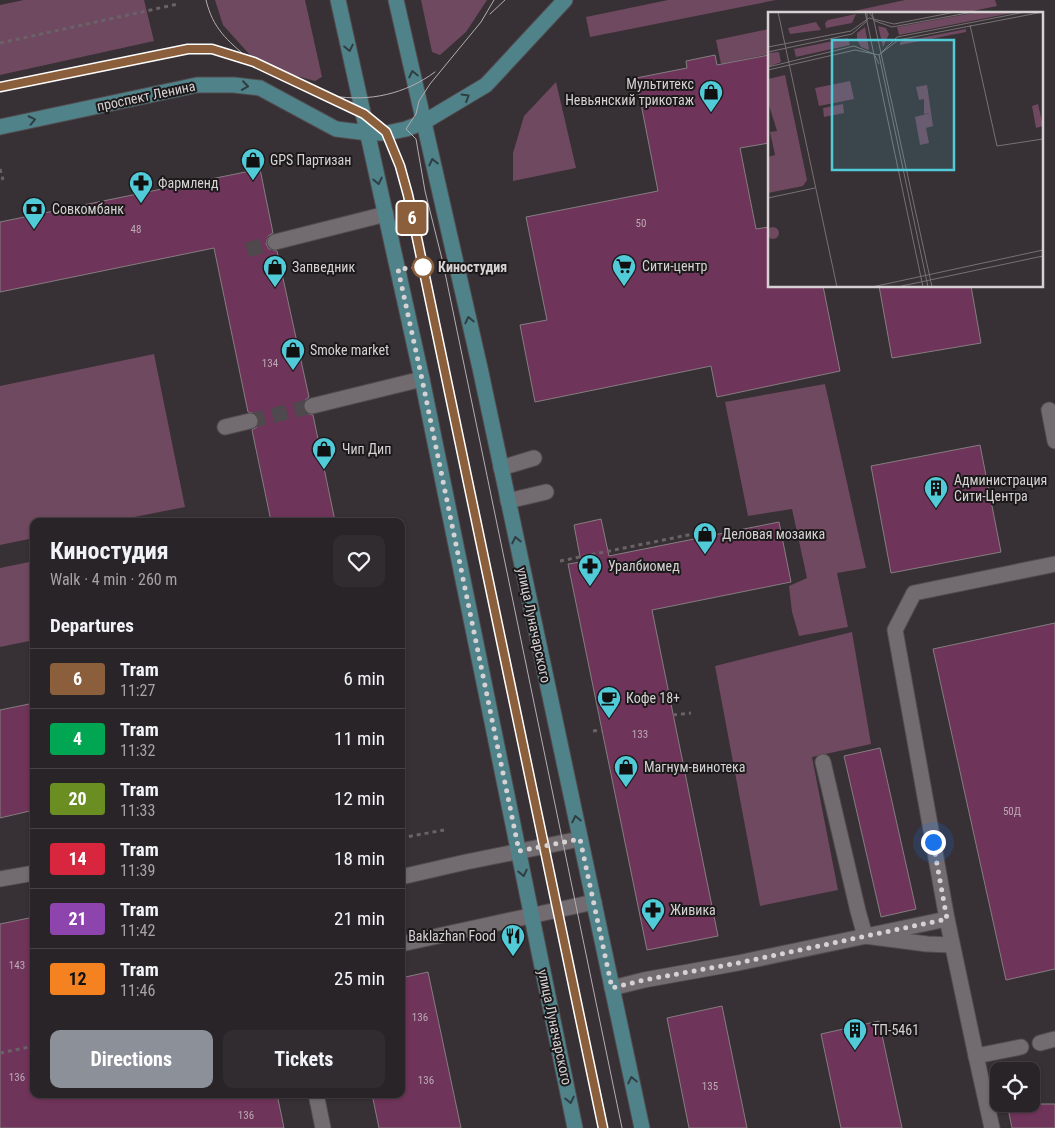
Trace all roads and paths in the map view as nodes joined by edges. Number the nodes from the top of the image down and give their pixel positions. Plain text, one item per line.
1 (338, 0) edge
2 (396, 0) edge
3 (565, 0) edge
4 (178, 4) dead end
5 (0, 43) edge
6 (424, 122) junction
7 (0, 127) edge
8 (368, 133) junction
9 (0, 169) edge
10 (3, 180) dead end
11 (386, 214) junction
12 (275, 242) tunnel mouth
13 (422, 379) junction
14 (312, 406) tunnel mouth
15 (1049, 410) dead end
16 (250, 421) tunnel mouth
17 (225, 427) dead end
18 (1055, 441) edge
19 (534, 458) dead end
20 (501, 468) junction
21 (546, 492) dead end
22 (508, 501) junction
23 (698, 533) dead end
24 (560, 561) dead end
25 (1055, 564) edge
26 (691, 713) dead end
27 (673, 715) dead end
28 (602, 730) dead end
29 (593, 731) dead end
30 (823, 762) dead end
31 (444, 830) dead end
32 (405, 837) edge
33 (580, 839) junction
34 (519, 851) junction
35 (30, 874) edge
36 (405, 876) edge
37 (0, 879) edge
38 (594, 902) junction
39 (532, 916) junction
40 (947, 919) junction
41 (865, 936) junction
42 (405, 943) edge
43 (952, 945) junction
44 (612, 988) junction
45 (30, 1047) edge
46 (1021, 1047) dead end
47 (0, 1053) edge
48 (976, 1056) junction
49 (317, 1098) edge
50 (323, 1128) edge
51 (575, 1128) edge
52 (642, 1128) edge
53 (992, 1128) edge

1 -> 8 main road, улица Луначарского
6 -> 2 main road, улица Луначарского
6 -> 3 main road, проспект Ленина
4 - 5 path
6 - 8 main road, проспект Ленина
20 -> 6 main road, улица Луначарского
7 -> 8 main road, проспект Ленина
8 -> 11 main road, улица Луначарского
9 - 10 path
11 - 12 lane
11 - 13 main road, улица Луначарского
13 - 14 lane
13 - 34 main road, улица Луначарского
15 - 18 lane
16 - 17 lane
19 - 20 lane
20 - 22 main road, улица Луначарского
21 - 22 lane
33 -> 22 main road, улица Луначарского
23 - 24 path
25 - 40 lane
26 - 27 path
28 - 29 path
30 - 41 lane
31 - 32 path
33 - 34 lane
33 - 38 main road, улица Луначарского
34 - 36 lane
34 -> 39 main road, улица Луначарского
35 - 37 lane
38 - 39 lane
38 - 44 main road, улица Луначарского
39 - 42 lane
39 -> 51 main road, улица Луначарского
40 - 41 lane
40 - 43 lane
41 - 43 lane
41 - 44 lane
43 - 48 lane
52 -> 44 main road, улица Луначарского
45 - 47 path
46 - 48 lane
48 - 53 lane
49 - 50 lane

